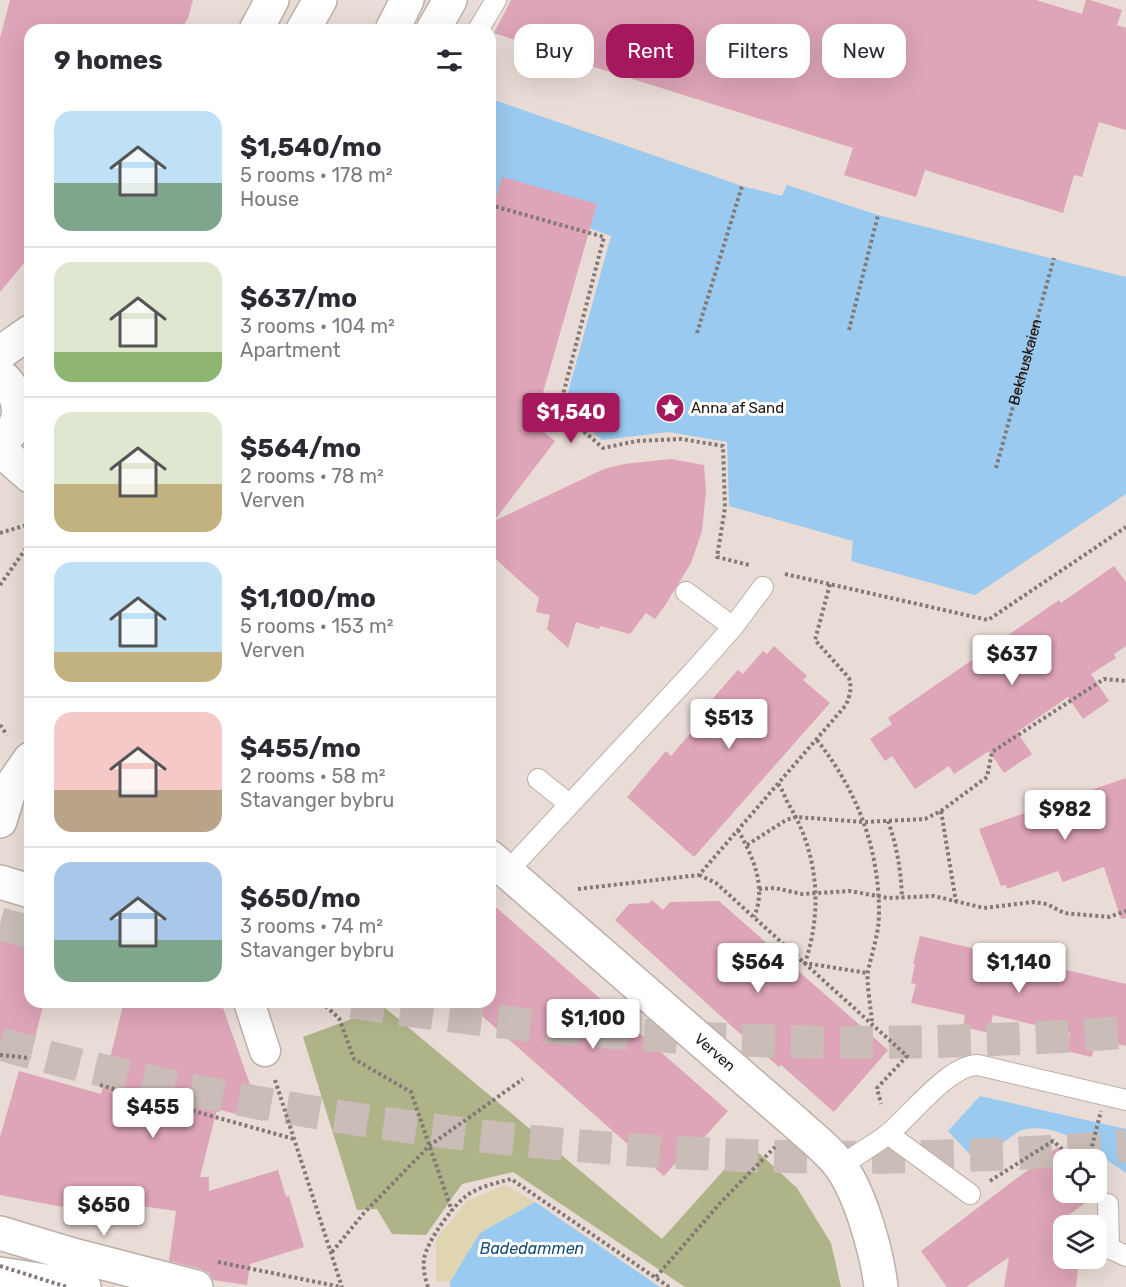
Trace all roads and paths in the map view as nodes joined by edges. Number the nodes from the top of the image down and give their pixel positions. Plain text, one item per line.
1 (272, 0) edge
2 (320, 0) edge
3 (407, 0) edge
4 (429, 0) edge
5 (450, 0) edge
6 (496, 0) edge
7 (259, 24) edge
8 (306, 24) edge
9 (395, 24) edge
10 (418, 24) edge
11 (436, 24) edge
12 (482, 24) edge
13 (742, 186) dead end
14 (496, 207) edge
15 (878, 215) dead end
16 (1054, 258) dead end
17 (849, 330) dead end
18 (697, 333) dead end
19 (24, 336) edge
20 (0, 353) edge
21 (0, 375) edge
22 (24, 404) edge
23 (24, 410) edge
24 (0, 441) edge
25 (0, 450) edge
26 (996, 468) dead end
27 (24, 472) edge
28 (24, 526) edge
29 (1126, 527) edge
30 (0, 534) edge
31 (24, 551) edge
32 (765, 578) junction
33 (830, 584) junction
34 (0, 585) edge
35 (686, 592) dead end
36 (733, 627) junction
37 (1126, 681) edge
38 (817, 740) junction
39 (24, 768) edge
40 (538, 779) dead end
41 (778, 784) junction
42 (570, 804) junction
43 (941, 811) junction
44 (796, 817) junction
45 (888, 820) junction
46 (0, 821) edge
47 (864, 822) junction
48 (738, 830) junction
49 (747, 845) junction
50 (499, 865) edge
51 (699, 875) junction
52 (0, 882) edge
53 (24, 889) edge
54 (759, 889) junction
55 (568, 891) dead end
56 (817, 893) junction
57 (878, 896) junction
58 (902, 898) junction
59 (956, 902) junction
60 (1126, 910) edge
61 (754, 917) junction
62 (806, 963) junction
63 (867, 973) junction
64 (251, 1008) edge
65 (328, 1008) edge
66 (872, 1022) junction
67 (265, 1051) joint
68 (0, 1055) edge
69 (30, 1059) dead end
70 (523, 1079) dead end
71 (100, 1085) dead end
72 (877, 1088) dead end
73 (1126, 1100) edge
74 (1101, 1111) dead end
75 (797, 1124) junction
76 (888, 1134) junction
77 (294, 1140) junction
78 (429, 1146) junction
79 (1062, 1149) edge
80 (1092, 1149) edge
81 (841, 1166) junction
82 (970, 1194) joint
83 (1108, 1204) dead end
84 (452, 1210) junction
85 (0, 1233) edge
86 (332, 1252) junction
87 (1126, 1256) edge
88 (0, 1266) edge
89 (0, 1274) edge
90 (656, 1277) junction
91 (67, 1287) edge
92 (84, 1287) edge
93 (196, 1287) edge
94 (342, 1287) edge
95 (428, 1287) edge
96 (669, 1287) edge
97 (881, 1287) edge

1 - 7 street
2 - 8 street
3 - 9 street
4 - 10 street
5 - 11 street
6 - 12 lane
13 - 18 path
14 - 32 path
15 - 17 path
16 - 26 path, Bekhuskaien
19 - 20 street
21 - 22 street
23 - 24 street
25 - 27 street
28 - 30 path
29 - 33 path
31 - 34 path
32 - 33 path
32 - 36 lane
33 - 38 path
35 - 36 lane
36 - 42 lane
37 - 43 path
38 - 41 path
38 - 47 path
39 - 46 street
40 - 42 lane
41 - 44 path
41 - 48 path
42 - 50 lane
43 - 45 path
43 - 59 path
44 - 47 path
44 - 49 path
44 - 56 path
45 - 47 path
45 - 58 path
47 - 57 path
48 - 49 path
48 - 51 path
49 - 54 path
50 - 75 street, Verven
51 - 55 path
51 - 61 path
52 - 53 street
54 - 56 path
54 - 61 path
56 - 57 path
56 - 62 path
57 - 58 path
57 - 63 path
58 - 59 path
59 - 60 path
61 - 62 path
62 - 63 path
62 - 66 path
63 - 66 path
64 - 67 street
65 - 78 path
66 - 72 path
67 - 77 path
68 - 69 path
70 - 78 path
71 - 77 path
73 - 76 lane
74 - 80 path, bridge
75 - 81 street, Verven
75 - 90 path
76 - 81 lane
76 - 82 lane
77 - 86 path
78 - 84 path
78 - 86 path
79 - 82 path
81 - 97 street, Verven
83 - 87 lane
84 - 90 path
84 - 95 path
85 - 93 street
86 - 94 path
88 - 91 path, bridge
89 - 92 street
90 - 96 path

